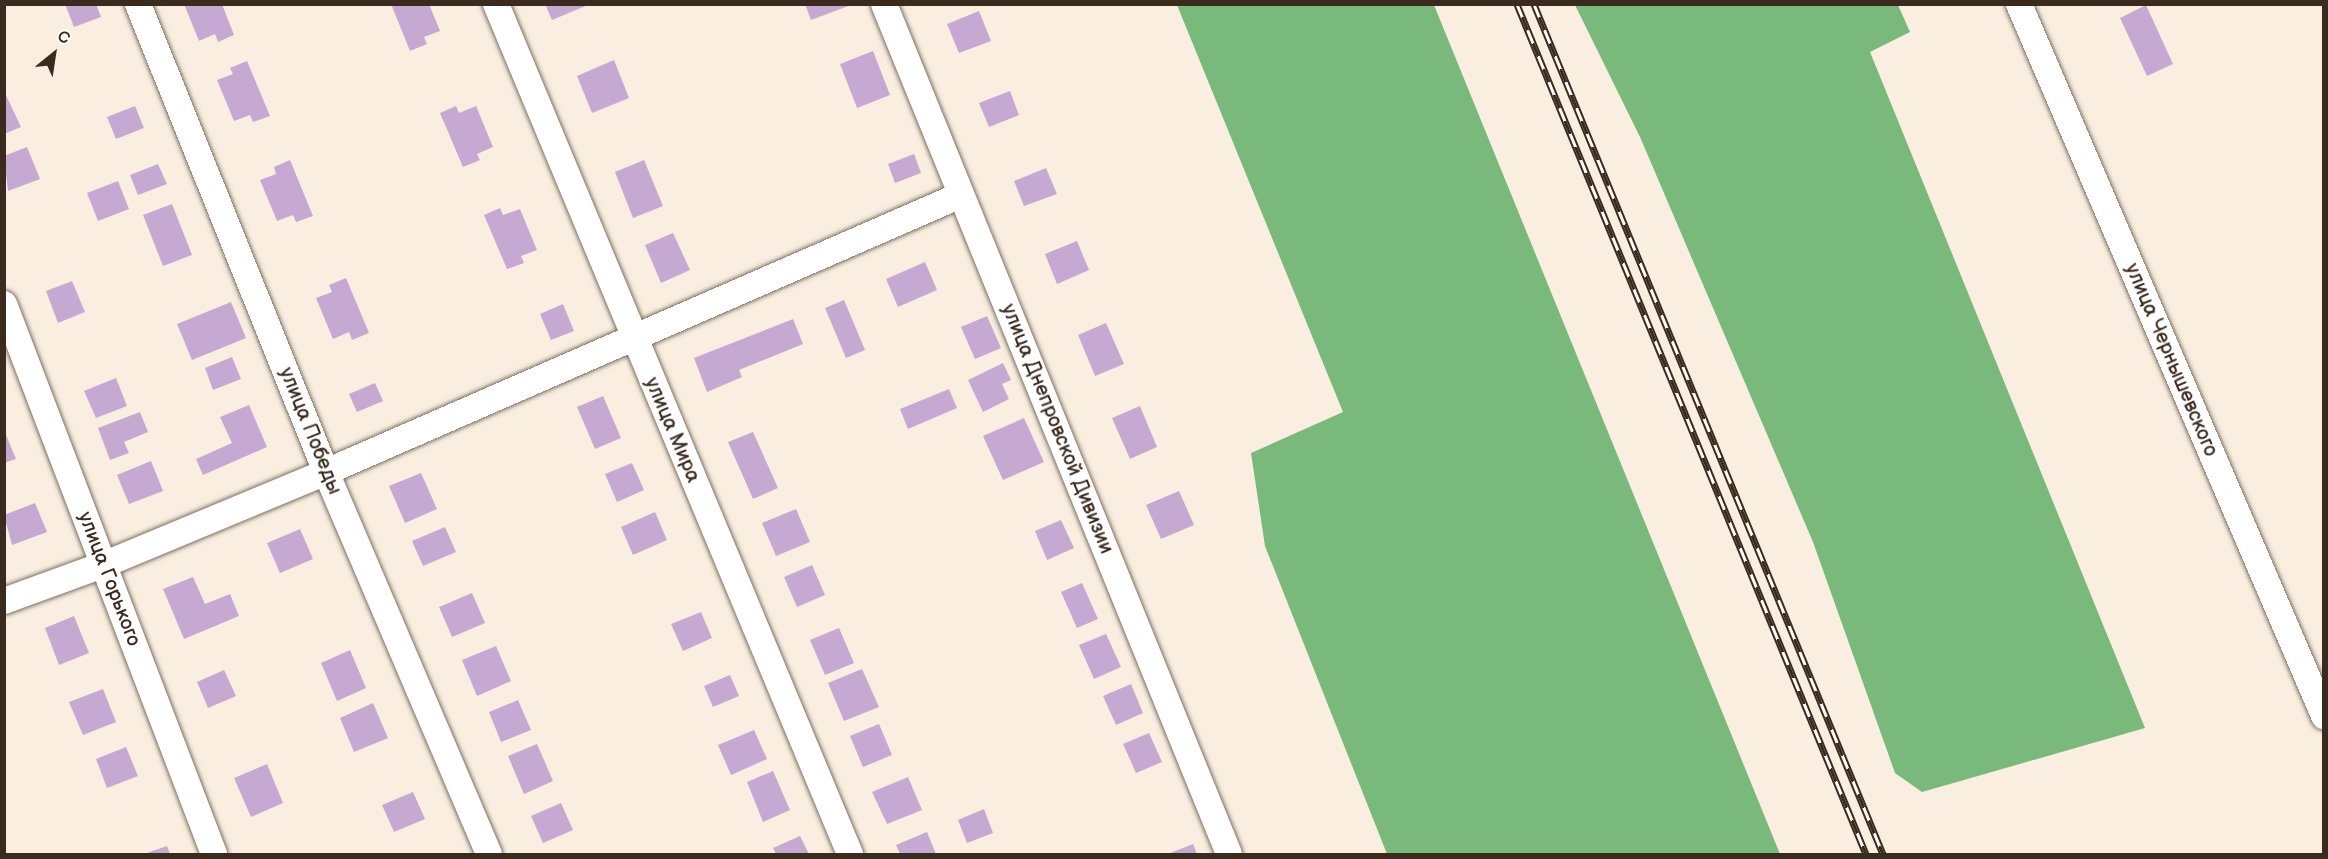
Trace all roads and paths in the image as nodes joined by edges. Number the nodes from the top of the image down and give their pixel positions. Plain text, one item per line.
1 (138, 4) edge
2 (496, 4) edge
3 (884, 4) edge
4 (2019, 4) edge
5 (961, 195) junction
6 (4, 304) edge
7 (634, 339) junction
8 (326, 472) junction
9 (103, 566) junction
10 (4, 601) edge
11 (2324, 716) edge
12 (213, 855) edge
13 (489, 855) edge
14 (850, 855) edge
15 (1229, 855) edge

1 - 8 street, улица Победы
2 - 7 street, улица Мира
3 - 5 street, улица Днепровской Дивизии
4 - 11 street, улица Чернышевского
5 - 7 street
5 - 15 street, улица Днепровской Дивизии
6 - 9 street, улица Горького
7 - 8 street
7 - 14 street, улица Мира
8 - 9 street
8 - 13 street, улица Победы
9 - 10 street
9 - 12 street, улица Горького

